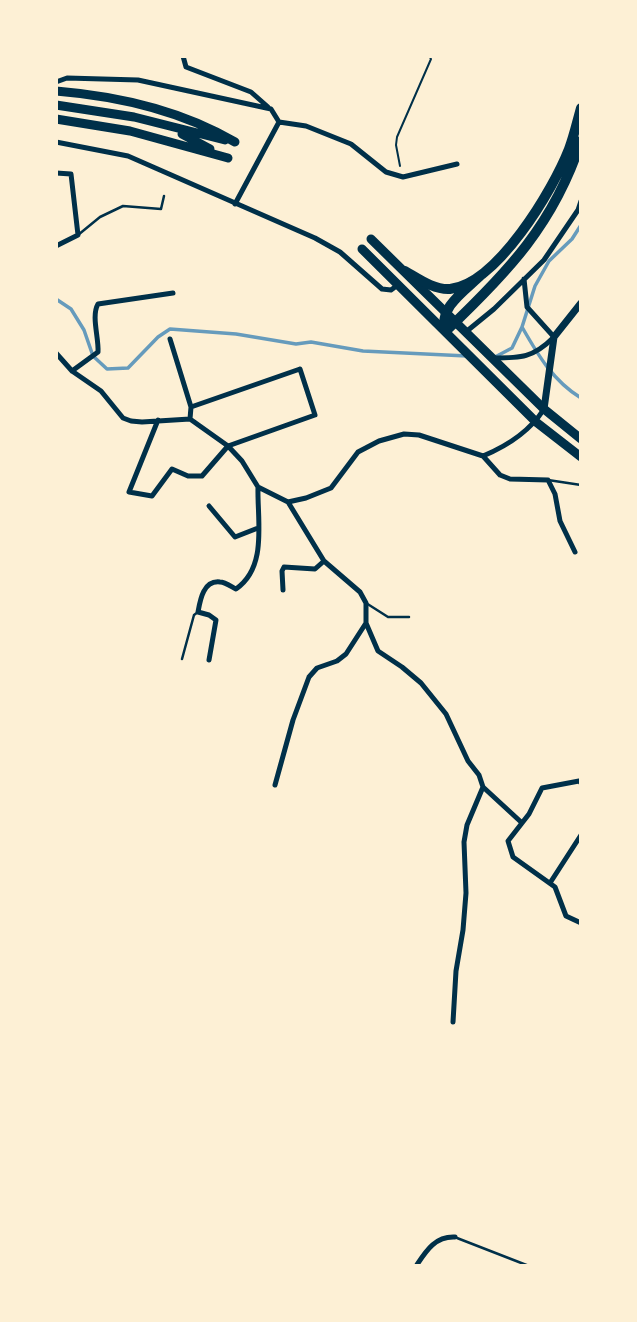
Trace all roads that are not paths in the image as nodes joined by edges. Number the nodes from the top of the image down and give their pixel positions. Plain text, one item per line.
1 (183, 56) edge
2 (56, 82) edge
3 (56, 91) edge
4 (56, 105) edge
5 (271, 108) junction
6 (581, 108) edge
7 (56, 119) edge
8 (279, 122) junction
9 (172, 128) junction
10 (581, 141) edge
11 (56, 142) edge
12 (457, 164) dead end
13 (56, 173) edge
14 (164, 196) dead end
15 (581, 201) edge
16 (235, 204) junction
17 (78, 235) junction
18 (371, 239) dead end
19 (56, 246) edge
20 (362, 249) dead end
21 (405, 271) junction
22 (481, 275) junction
23 (524, 279) junction
24 (399, 284) junction
25 (173, 293) dead end
26 (581, 303) edge
27 (446, 310) junction
28 (457, 321) junction
29 (446, 331) junction
30 (467, 331) junction
31 (554, 337) junction
32 (170, 339) dead end
33 (56, 353) edge
34 (493, 358) junction
35 (72, 371) junction
36 (191, 407) junction
37 (544, 409) junction
38 (190, 419) junction
39 (158, 420) junction
40 (536, 422) junction
41 (581, 439) edge
42 (228, 446) junction
43 (483, 456) junction
44 (581, 457) edge
45 (548, 480) junction
46 (581, 485) edge
47 (258, 487) junction
48 (288, 502) junction
49 (209, 506) dead end
50 (258, 528) junction
51 (575, 552) dead end
52 (324, 561) junction
53 (283, 590) dead end
54 (366, 603) junction
55 (198, 612) junction
56 (409, 617) dead end
57 (366, 622) junction
58 (182, 659) dead end
59 (209, 660) dead end
60 (581, 783) edge
61 (275, 785) dead end
62 (483, 787) junction
63 (521, 822) junction
64 (581, 835) edge
65 (550, 883) junction
66 (581, 923) edge
67 (453, 1022) dead end
68 (455, 1237) joint
69 (416, 1266) edge
70 (528, 1266) edge

1 - 5 street
2 - 5 street
3 - 9 main road
4 - 9 main road
5 - 8 street
6 - 22 highway
7 - 9 main road
8 - 12 street
8 - 16 street
10 - 28 highway
11 - 16 street
13 - 17 street
14 - 17 lane
15 - 23 street
16 - 24 street
17 - 19 street
18 - 21 main road
20 - 24 main road
21 - 22 highway
21 - 27 main road
22 - 27 highway
23 - 30 street
23 - 31 street
24 - 29 main road
25 - 35 street
26 - 31 street
27 - 28 main road
27 - 29 highway
28 - 29 highway
28 - 30 main road
29 - 40 main road
30 - 34 main road
31 - 34 street
31 - 37 street
32 - 36 street
33 - 35 street
34 - 37 main road
35 - 39 street
36 - 38 street
36 - 42 street
37 - 40 street
37 - 41 main road
38 - 39 street
38 - 42 street
39 - 42 street
40 - 43 street
40 - 44 main road
42 - 47 street
43 - 45 street
43 - 48 street
45 - 46 lane
45 - 51 street
47 - 48 street
47 - 50 street
48 - 52 street
49 - 50 street
50 - 55 street
52 - 53 street
52 - 54 street
54 - 56 lane
54 - 57 street
55 - 58 lane
55 - 59 street
57 - 61 street
57 - 62 street
60 - 63 street
62 - 63 street
62 - 67 street
63 - 65 street
64 - 65 street
65 - 66 street
68 - 69 street
68 - 70 lane

